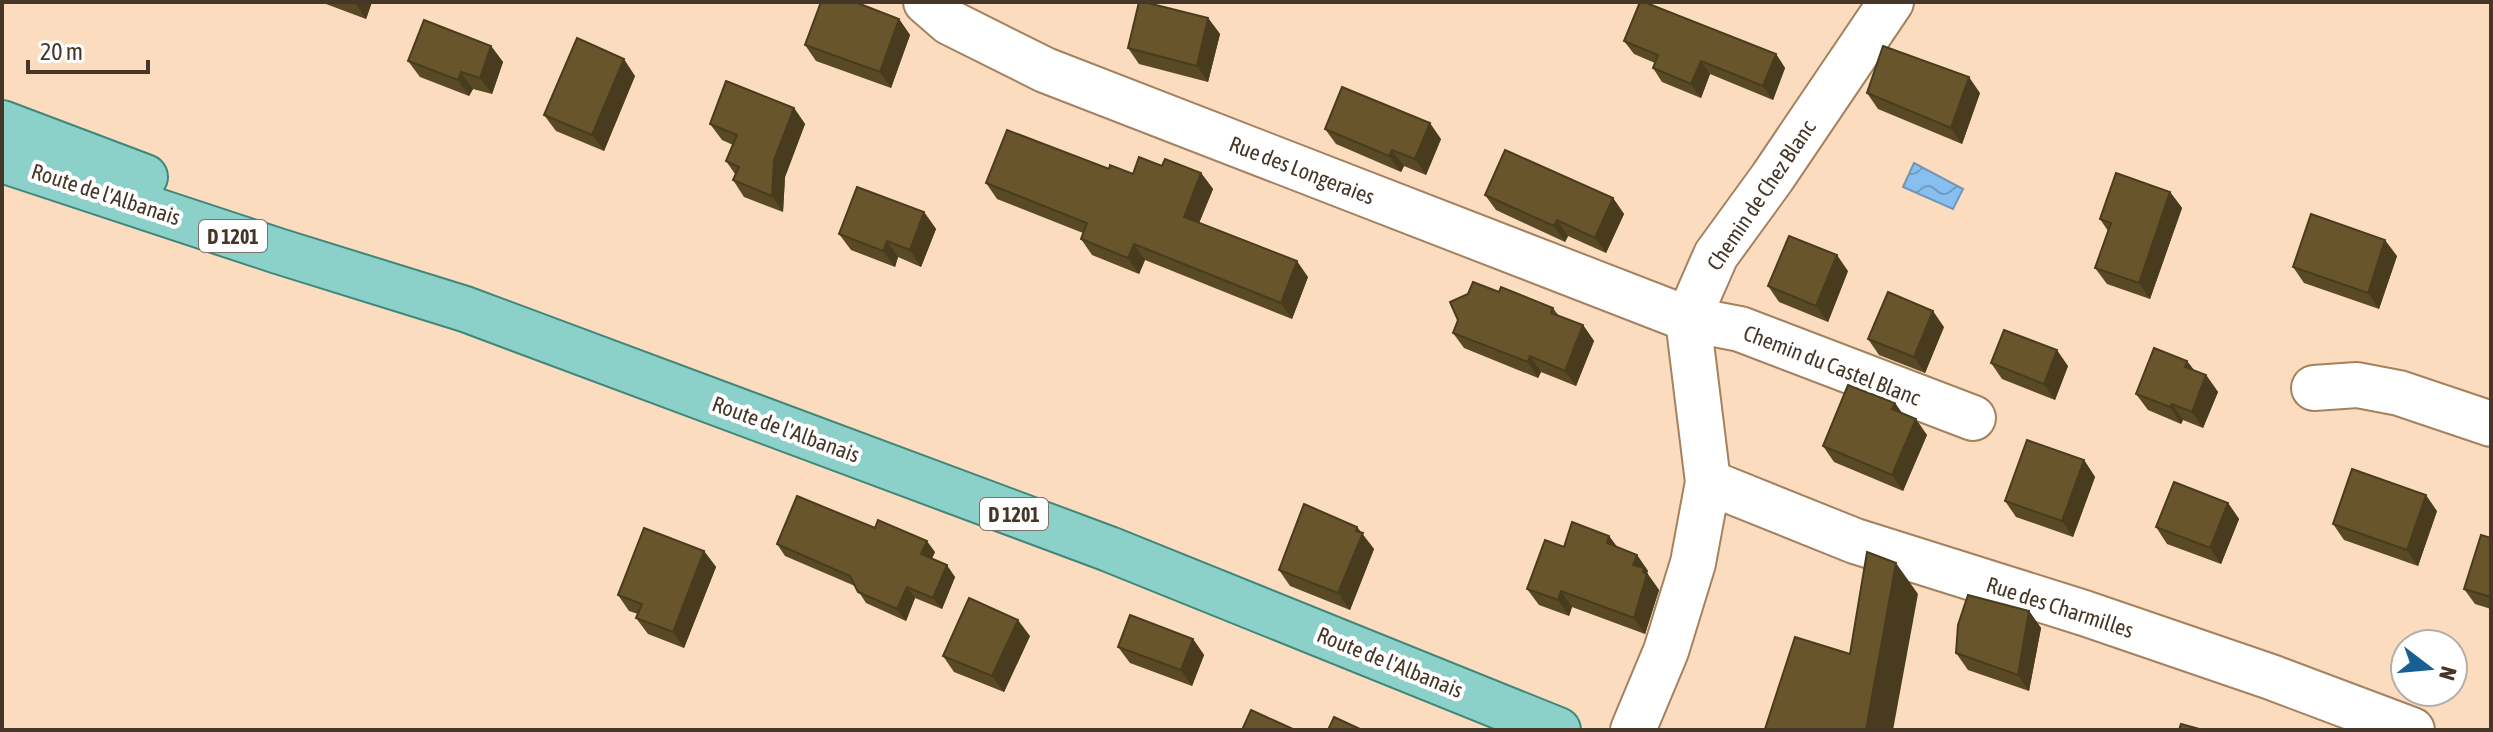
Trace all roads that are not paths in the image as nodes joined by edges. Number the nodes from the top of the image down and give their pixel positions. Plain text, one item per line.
1 (926, 2) edge
2 (1891, 2) edge
3 (2, 123) edge
4 (2, 160) edge
5 (465, 309) junction
6 (1688, 319) junction
7 (2314, 388) dead end
8 (1973, 418) dead end
9 (2491, 424) edge
10 (1708, 482) junction
11 (1558, 730) edge
12 (1633, 730) edge
13 (2412, 730) edge

1 - 6 street, Rue des Longeraies
2 - 6 street, Chemin de Chez Blanc
3 - 5 main road
4 - 5 main road, Route de l'Albanais / D 1201
5 - 11 main road, Route de l'Albanais / D 1201
6 - 8 street, Chemin du Castel Blanc
6 - 10 street
7 - 9 street
10 - 12 street
10 - 13 street, Rue des Charmilles

